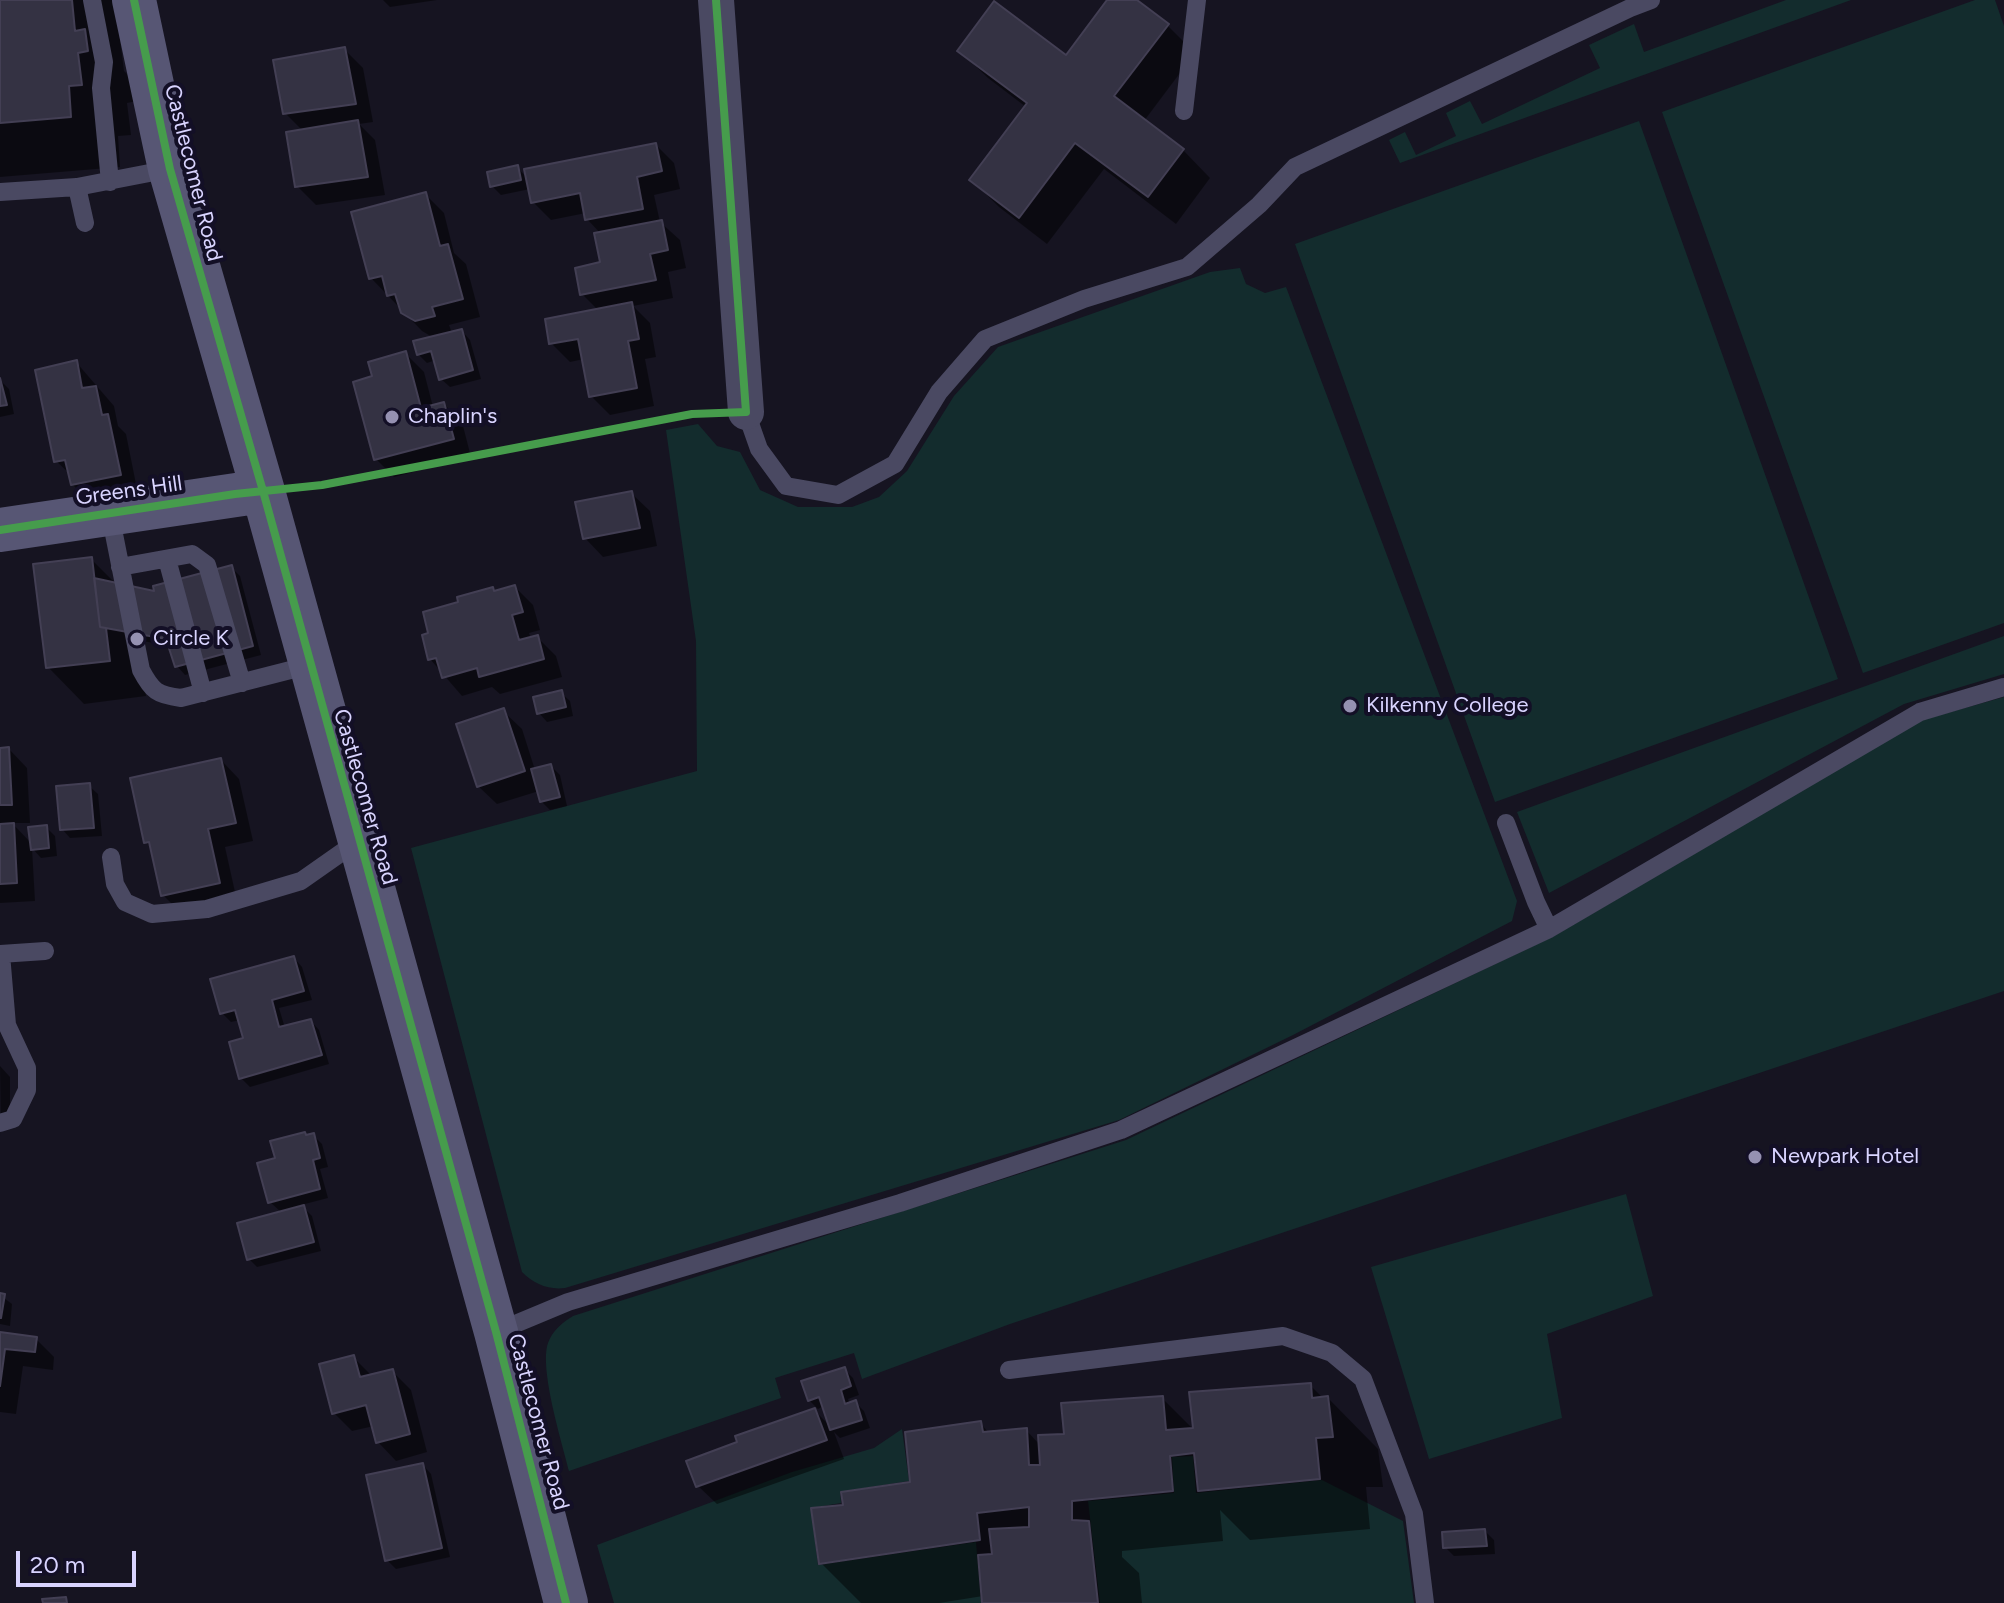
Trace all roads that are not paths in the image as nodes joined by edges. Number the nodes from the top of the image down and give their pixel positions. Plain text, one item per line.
1 (92, 0) edge
2 (134, 0) edge
3 (716, 0) edge
4 (1197, 0) edge
5 (1651, 0) edge
6 (1184, 111) dead end
7 (170, 169) junction
8 (110, 182) junction
9 (77, 187) junction
10 (0, 192) edge
11 (85, 223) dead end
12 (746, 412) joint
13 (263, 491) junction
14 (109, 512) junction
15 (0, 530) edge
16 (167, 559) junction
17 (120, 567) junction
18 (310, 665) junction
19 (242, 683) junction
20 (2004, 687) edge
21 (203, 693) junction
22 (1506, 823) dead end
23 (358, 841) junction
24 (111, 857) dead end
25 (1549, 929) junction
26 (45, 951) dead end
27 (1, 954) edge
28 (0, 1123) edge
29 (496, 1332) junction
30 (1009, 1370) dead end
31 (566, 1603) edge
32 (1425, 1603) edge

1 - 8 lane
2 - 7 main road, Castlecomer Road
3 - 12 street
4 - 6 lane
5 - 12 lane
7 - 8 lane
7 - 13 main road, Castlecomer Road
8 - 9 lane
9 - 10 lane
9 - 11 lane
13 - 14 main road, Greens Hill
13 - 18 main road, Castlecomer Road
14 - 15 main road, Greens Hill
14 - 17 lane
16 - 17 lane
16 - 19 lane
16 - 21 lane
17 - 21 lane
18 - 19 lane
18 - 23 main road, Castlecomer Road
19 - 21 lane
20 - 25 lane
22 - 25 lane
23 - 24 lane
23 - 29 main road, Castlecomer Road
25 - 29 lane
26 - 27 lane
27 - 28 lane
29 - 31 main road, Castlecomer Road
30 - 32 lane

